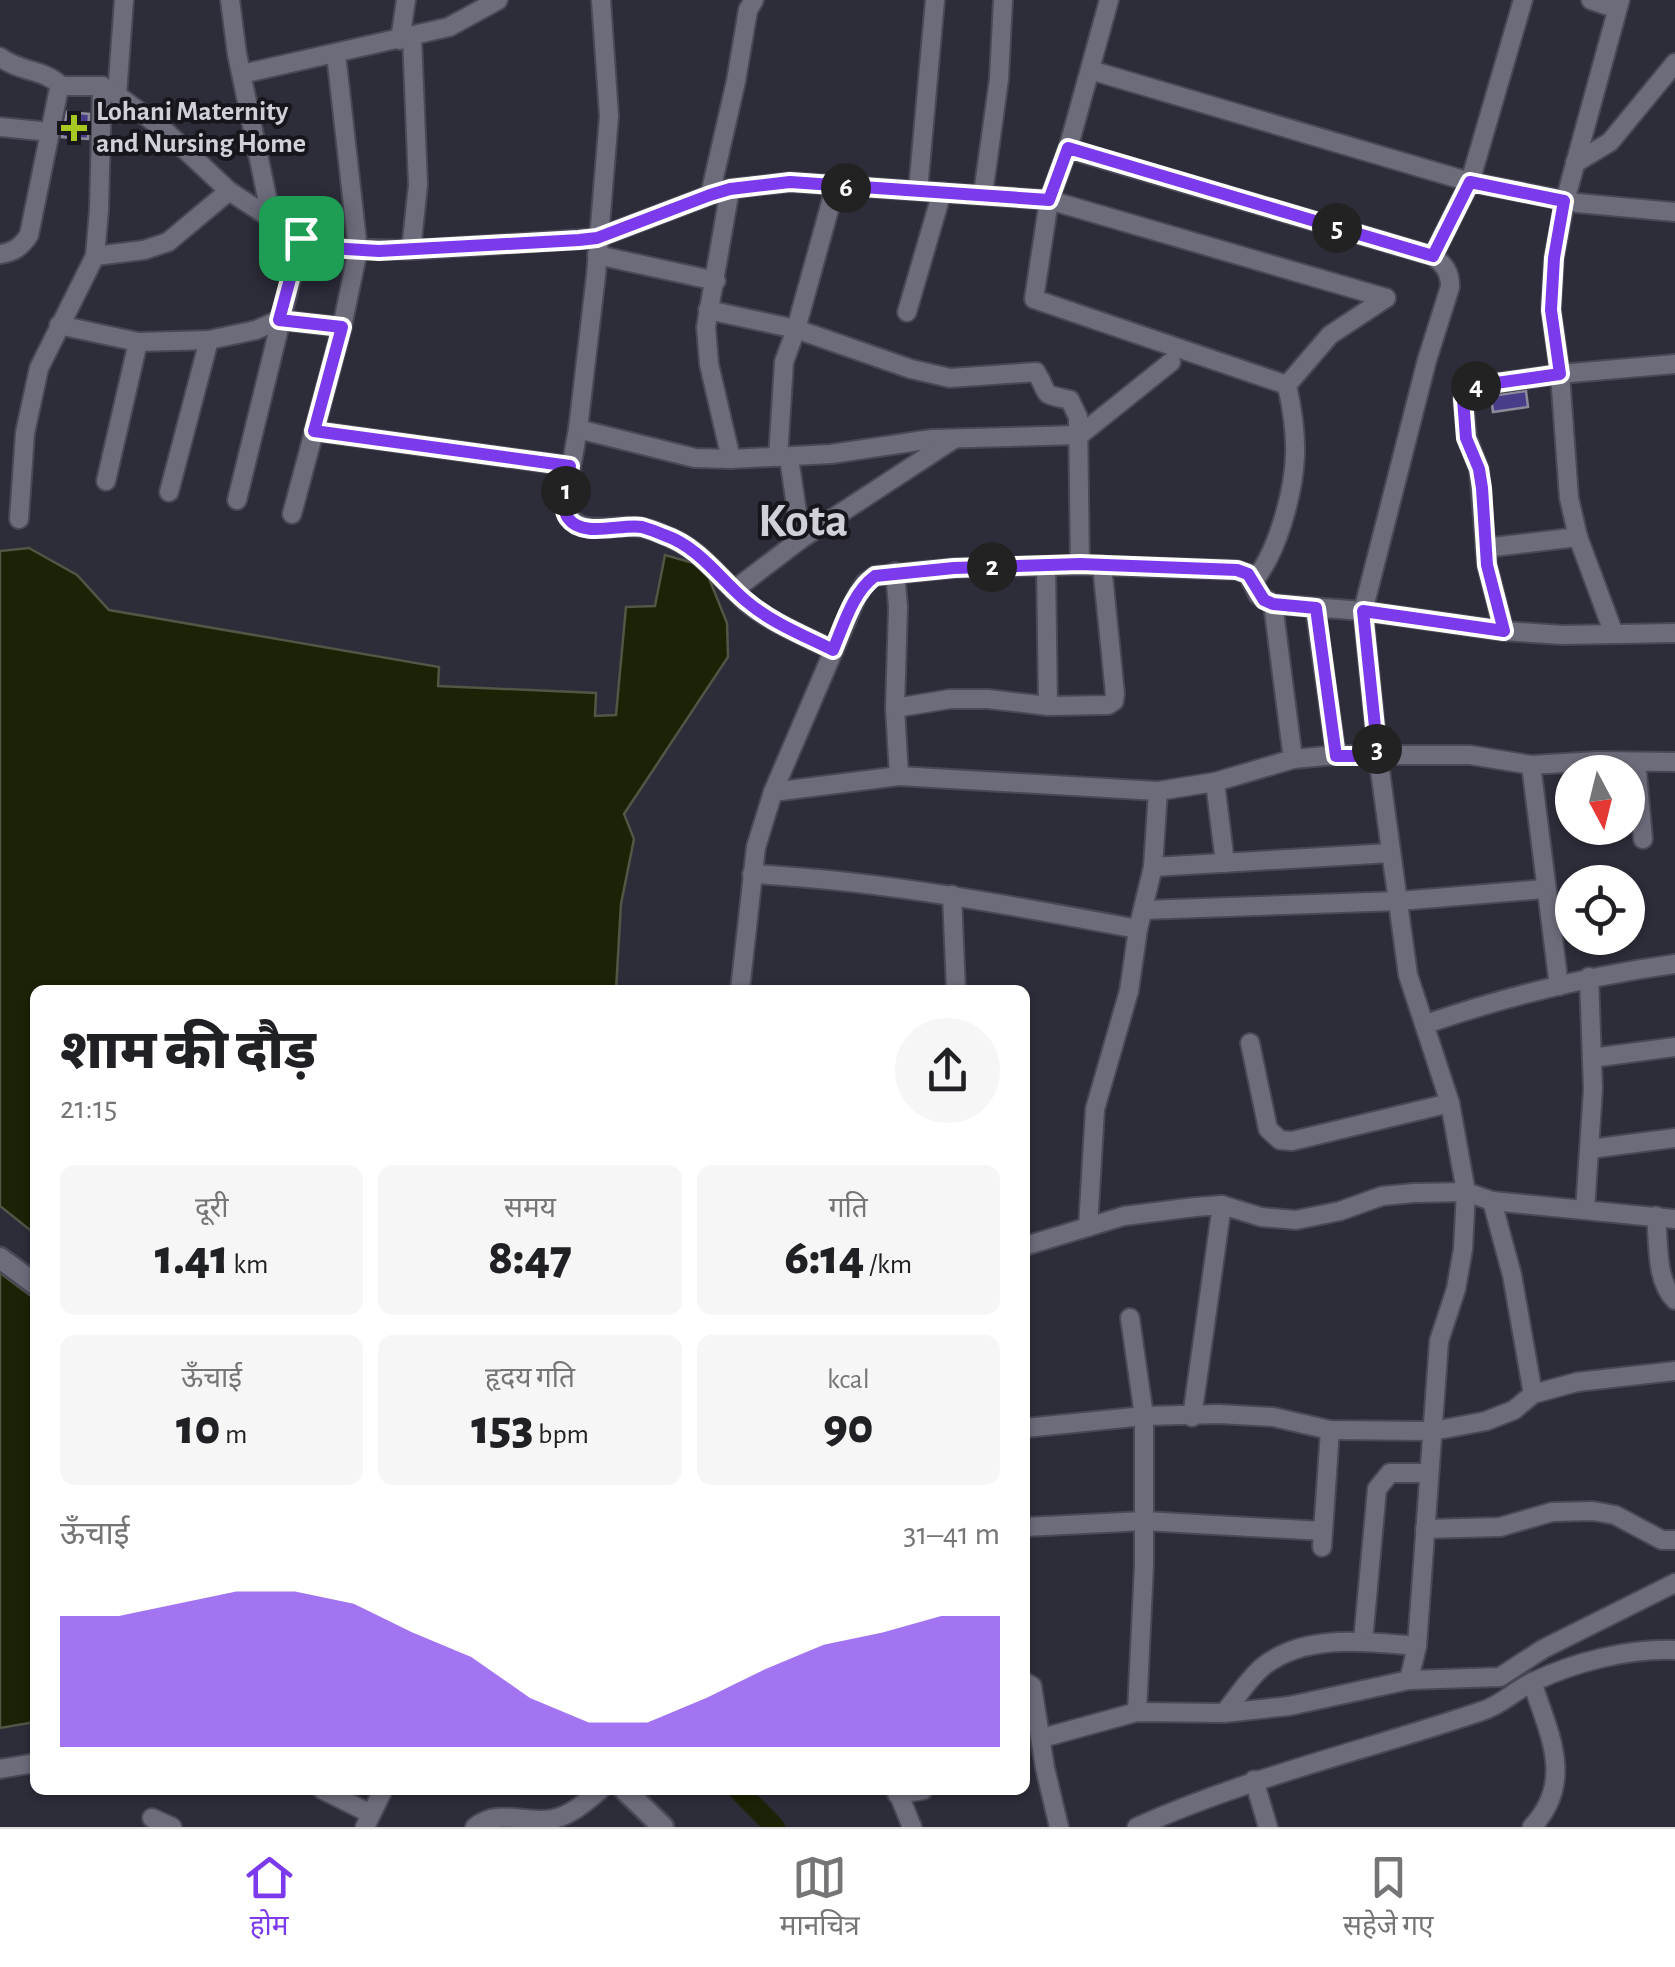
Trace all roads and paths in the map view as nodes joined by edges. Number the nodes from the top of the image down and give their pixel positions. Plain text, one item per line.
1 (124, 0) edge
2 (230, 0) edge
3 (406, 0) edge
4 (498, 0) edge
5 (601, 0) edge
6 (754, 0) edge
7 (935, 0) edge
8 (1003, 0) edge
9 (1109, 0) edge
10 (1522, 0) edge
11 (1592, 0) edge
12 (1619, 5) edge
13 (406, 39) junction
14 (336, 54) junction
15 (0, 57) edge
16 (1675, 63) edge
17 (1090, 70) junction
18 (242, 74) junction
19 (61, 86) junction
20 (110, 90) junction
21 (0, 127) edge
22 (50, 132) junction
23 (1068, 148) junction
24 (1575, 163) junction
25 (1470, 182) junction
26 (835, 188) junction
27 (730, 189) junction
28 (918, 190) junction
29 (229, 192) junction
30 (942, 192) junction
31 (982, 194) junction
32 (710, 195) junction
33 (1049, 200) junction
34 (1564, 201) junction
35 (1675, 212) edge
36 (272, 221) junction
37 (301, 238) junction
38 (597, 247) junction
39 (358, 250) junction
40 (411, 250) junction
41 (0, 254) edge
42 (95, 256) junction
43 (1433, 256) junction
44 (716, 281) junction
45 (708, 310) junction
46 (907, 312) dead end
47 (279, 320) junction
48 (60, 326) junction
49 (342, 327) junction
50 (796, 329) junction
51 (209, 340) junction
52 (138, 342) junction
53 (1171, 362) dead end
54 (1675, 364) edge
55 (1560, 374) junction
56 (1287, 385) junction
57 (578, 429) junction
58 (314, 431) junction
59 (1080, 435) junction
60 (954, 438) junction
61 (783, 457) junction
62 (731, 459) junction
63 (570, 466) junction
64 (106, 480) dead end
65 (169, 492) dead end
66 (237, 500) dead end
67 (292, 514) dead end
68 (19, 519) dead end
69 (1578, 537) junction
70 (801, 539) junction
71 (1485, 548) junction
72 (1080, 564) junction
73 (1102, 565) junction
74 (1046, 566) junction
75 (895, 572) junction
76 (1253, 580) junction
77 (734, 590) junction
78 (1273, 604) junction
79 (1316, 608) junction
80 (1363, 611) junction
81 (1504, 631) junction
82 (1675, 633) edge
83 (1614, 634) junction
84 (833, 650) junction
85 (1048, 706) junction
86 (895, 708) junction
87 (1336, 756) junction
88 (1378, 756) junction
89 (1293, 760) junction
90 (1645, 762) edge
91 (1675, 762) edge
92 (1531, 764) junction
93 (1555, 764) edge
94 (900, 776) junction
95 (1215, 782) junction
96 (1158, 791) junction
97 (773, 792) junction
98 (1391, 853) junction
99 (1225, 862) junction
100 (1153, 867) junction
101 (752, 874) junction
102 (1545, 889) junction
103 (952, 895) junction
104 (1399, 901) junction
105 (1143, 910) junction
106 (1138, 929) junction
107 (1675, 964) edge
108 (1589, 977) junction
109 (741, 985) edge
110 (956, 985) edge
111 (1559, 986) junction
112 (1426, 1024) junction
113 (1250, 1042) dead end
114 (1675, 1046) edge
115 (1592, 1058) junction
116 (1450, 1102) junction
117 (1675, 1138) edge
118 (1590, 1149) junction
119 (1466, 1192) junction
120 (1492, 1201) junction
121 (1222, 1205) junction
122 (1585, 1210) junction
123 (1666, 1218) edge
124 (1088, 1227) junction
125 (1030, 1244) edge
126 (0, 1258) edge
127 (30, 1280) edge
128 (1675, 1300) edge
129 (1130, 1318) dead end
130 (1675, 1371) edge
131 (1533, 1394) junction
132 (1144, 1416) junction
133 (1192, 1416) junction
134 (1030, 1427) edge
135 (1330, 1430) junction
136 (1433, 1431) junction
137 (1428, 1473) junction
138 (1144, 1521) junction
139 (1030, 1527) edge
140 (1425, 1529) junction
141 (1675, 1540) edge
142 (1675, 1583) edge
143 (1363, 1641) junction
144 (1417, 1646) junction
145 (1675, 1650) edge
146 (1500, 1677) junction
147 (1409, 1680) junction
148 (1532, 1682) junction
149 (1030, 1685) edge
150 (1508, 1698) junction
151 (1137, 1712) junction
152 (1224, 1713) junction
153 (1042, 1738) junction
154 (30, 1764) edge
155 (1045, 1768) junction
156 (0, 1769) edge
157 (1030, 1771) edge
158 (1254, 1780) junction
159 (329, 1795) edge
160 (381, 1795) edge
161 (594, 1795) edge
162 (630, 1795) edge
163 (899, 1795) edge
164 (582, 1805) junction
165 (152, 1818) dead end
166 (368, 1821) edge
167 (172, 1827) edge
168 (475, 1827) edge
169 (586, 1827) edge
170 (663, 1827) edge
171 (912, 1827) edge
172 (1060, 1827) edge
173 (1136, 1827) edge
174 (1268, 1827) edge
175 (1532, 1827) edge

1 - 20 street
2 - 18 street
3 - 13 street
4 - 13 street
5 - 38 street
6 - 32 street
7 - 28 street
8 - 31 street
9 - 17 street
10 - 25 street
11 - 12 street
12 - 24 street
13 - 14 street
13 - 40 street
14 - 18 street
14 - 39 street
15 - 19 street
16 - 24 street
17 - 23 street
17 - 25 street
18 - 36 street
19 - 20 street
19 - 22 street
20 - 29 street
20 - 42 street
21 - 22 street
22 - 41 street
23 - 33 street
23 - 43 street
24 - 34 street
25 - 34 street
25 - 43 street
26 - 27 street
26 - 28 street
26 - 50 street
27 - 32 street
27 - 44 street
28 - 30 street
29 - 36 street
29 - 42 street
30 - 31 street
30 - 46 street
31 - 33 street
32 - 38 street
33 - 56 street
33 - 56 street
34 - 35 street
34 - 55 street
36 - 37 street
37 - 39 street
37 - 47 street
38 - 40 street
38 - 44 street
38 - 57 street
39 - 40 street
39 - 49 street
42 - 48 street
43 - 80 street
44 - 45 street
45 - 50 street
45 - 62 street
47 - 49 street
47 - 51 street
47 - 66 street
48 - 52 street
48 - 68 street
49 - 58 street
50 - 59 street
50 - 61 street
51 - 52 street
51 - 65 street
52 - 64 street
53 - 59 street
54 - 55 street
55 - 69 street
55 - 71 street
56 - 76 street
57 - 62 street
57 - 63 street
58 - 63 street
58 - 67 street
59 - 60 street
59 - 72 street
60 - 61 street
60 - 70 street
61 - 62 street
61 - 70 street
63 - 77 street
69 - 71 street
69 - 83 street
70 - 77 street
71 - 81 street
72 - 73 street
72 - 74 street
73 - 76 street
73 - 85 street
74 - 75 street
74 - 85 street
75 - 84 street
75 - 86 street
76 - 78 street
77 - 84 street
78 - 79 street
78 - 89 street
79 - 80 street
79 - 87 street
80 - 81 street
80 - 88 street
81 - 83 street
82 - 83 street
84 - 97 street
85 - 86 street
86 - 94 street
87 - 88 street
87 - 89 street
88 - 92 street
88 - 98 street
89 - 95 street
90 - 91 street
92 - 93 street
92 - 102 street
94 - 96 street
94 - 97 street
95 - 96 street
95 - 99 street
96 - 100 street
97 - 101 street
98 - 99 street
98 - 104 street
99 - 100 street
100 - 105 street
101 - 103 street
101 - 109 street
102 - 104 street
102 - 111 street
103 - 106 street
103 - 110 street
104 - 105 street
104 - 112 street
105 - 106 street
106 - 124 street
107 - 108 street
108 - 111 street
108 - 115 street
111 - 112 street
112 - 116 street
113 - 116 street
114 - 115 street
115 - 118 street
116 - 119 street
117 - 118 street
118 - 122 street
119 - 120 street
119 - 121 street
119 - 136 street
120 - 122 street
120 - 131 street
121 - 124 street
121 - 133 street
122 - 123 street
123 - 128 street
124 - 125 street
126 - 127 street
129 - 132 street
130 - 131 street
131 - 136 street
132 - 133 street
132 - 134 street
132 - 138 street
133 - 135 street
135 - 136 street
135 - 138 street
136 - 137 street
137 - 140 street
137 - 143 street
138 - 139 street
138 - 151 street
140 - 141 street
140 - 144 street
142 - 146 street
143 - 144 street
143 - 152 street
144 - 147 street
145 - 148 street
146 - 147 street
146 - 150 street
147 - 152 street
148 - 150 street
148 - 175 street
149 - 153 street
150 - 158 street
151 - 152 street
151 - 153 street
153 - 155 street
154 - 156 street
155 - 157 street
155 - 172 street
158 - 173 street
158 - 174 street
159 - 166 street
160 - 166 street
161 - 164 street
162 - 170 street
163 - 171 street
164 - 168 street
164 - 169 street
165 - 167 street

